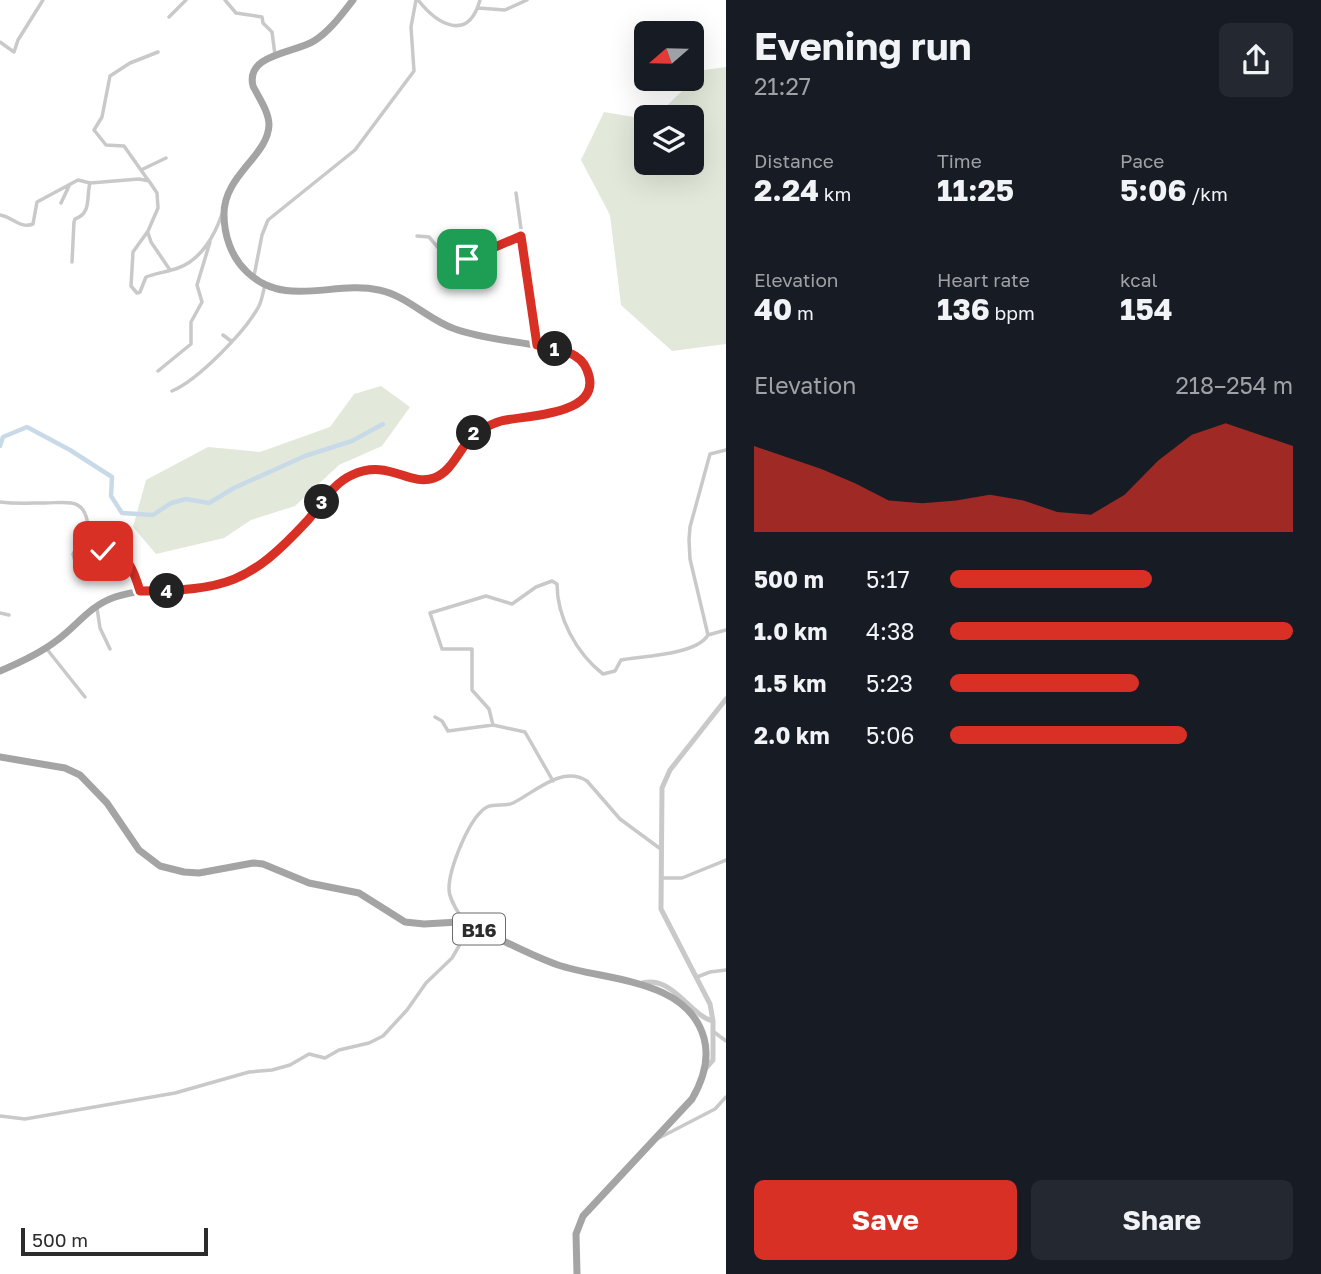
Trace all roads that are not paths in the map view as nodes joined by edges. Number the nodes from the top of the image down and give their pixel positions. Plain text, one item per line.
1 (43, 0) edge
2 (186, 0) edge
3 (225, 0) edge
4 (353, 0) edge
5 (417, 0) edge
6 (480, 0) edge
7 (527, 0) edge
8 (478, 8) junction
9 (169, 16) dead end
10 (0, 42) edge
11 (158, 52) dead end
12 (275, 55) junction
13 (166, 158) dead end
14 (141, 170) junction
15 (149, 181) junction
16 (90, 183) junction
17 (70, 184) junction
18 (516, 192) dead end
19 (61, 202) dead end
20 (224, 207) junction
21 (0, 215) edge
22 (148, 232) junction
23 (417, 236) dead end
24 (521, 236) junction
25 (211, 240) junction
26 (72, 262) dead end
27 (170, 270) junction
28 (254, 278) junction
29 (265, 285) junction
30 (223, 335) dead end
31 (231, 341) junction
32 (537, 345) junction
33 (158, 371) dead end
34 (172, 391) dead end
35 (726, 450) edge
36 (0, 502) edge
37 (140, 591) junction
38 (97, 606) junction
39 (0, 613) edge
40 (9, 615) dead end
41 (726, 631) edge
42 (708, 635) junction
43 (46, 648) junction
44 (110, 649) dead end
45 (0, 670) edge
46 (85, 697) dead end
47 (726, 699) edge
48 (435, 717) dead end
49 (493, 725) junction
50 (0, 757) edge
51 (553, 781) junction
52 (663, 850) junction
53 (726, 860) edge
54 (662, 878) junction
55 (465, 923) junction
56 (726, 970) edge
57 (697, 977) junction
58 (638, 984) junction
59 (713, 1021) junction
60 (714, 1032) junction
61 (726, 1041) edge
62 (705, 1069) junction
63 (726, 1097) edge
64 (0, 1116) edge
65 (655, 1140) junction
66 (577, 1274) edge

1 - 10 street
2 - 9 street
3 - 12 street
4 - 12 main road
5 - 8 street
5 - 28 street
6 - 8 street
7 - 8 street
11 - 14 street
12 - 20 main road
13 - 14 street
14 - 15 street
15 - 16 street
15 - 22 street
16 - 17 street
16 - 26 street
17 - 19 street
17 - 21 street
18 - 24 street
20 - 25 street
20 - 28 main road
22 - 27 street
22 - 27 street
23 - 24 street
24 - 32 street
25 - 27 street
25 - 33 street
28 - 29 main road
29 - 31 street
29 - 32 main road
30 - 31 street
31 - 34 street
32 - 37 main road
35 - 42 street
36 - 37 street
37 - 38 main road
38 - 43 main road
38 - 44 street
39 - 40 street
41 - 42 street
42 - 49 street
43 - 45 main road
43 - 46 street
47 - 52 street
48 - 49 street
49 - 51 street
50 - 55 main road, B16
51 - 52 street
51 - 55 street
52 - 54 street
53 - 54 street
54 - 57 street
55 - 58 main road, B16
55 - 64 street
56 - 57 street
57 - 59 street
58 - 59 street
58 - 62 main road, B16
59 - 60 street
60 - 61 street
60 - 62 street
62 - 65 main road, B16
63 - 65 street
65 - 66 main road, B16

